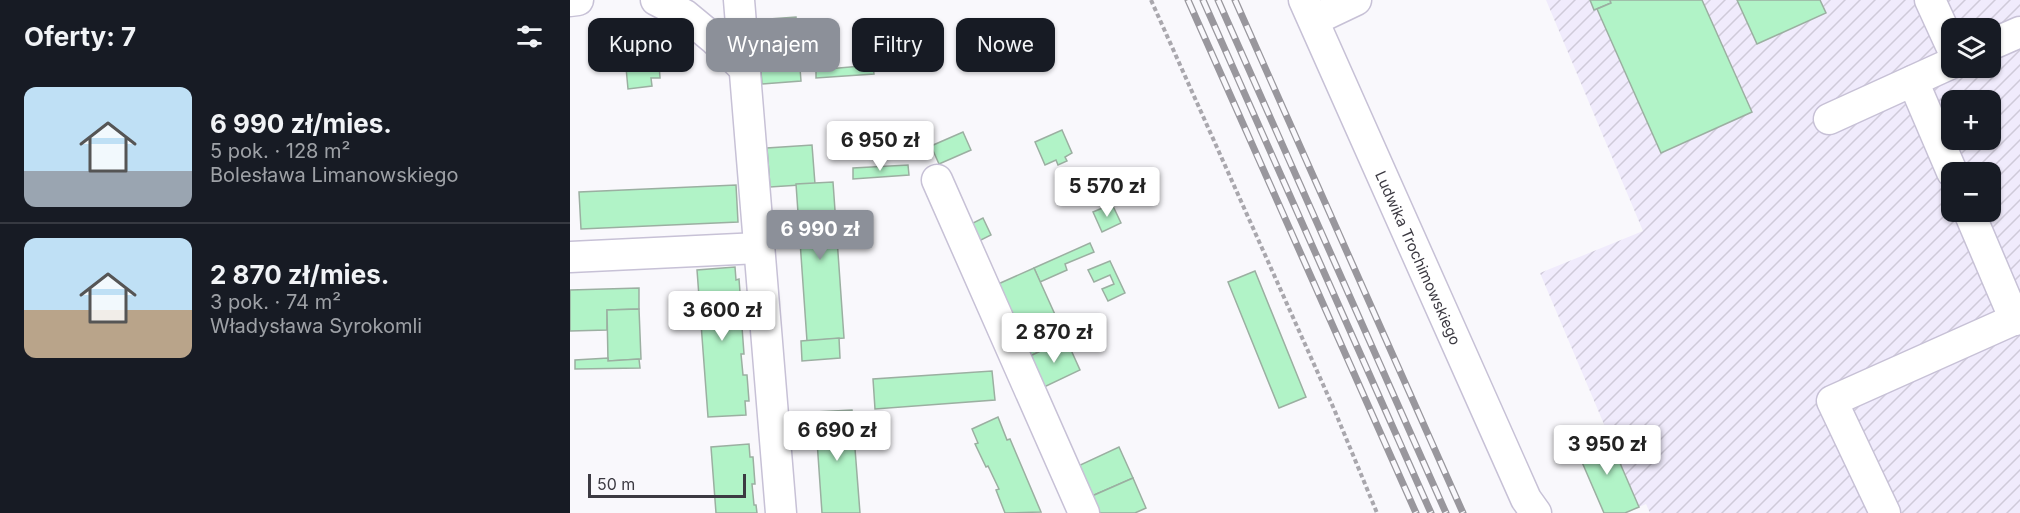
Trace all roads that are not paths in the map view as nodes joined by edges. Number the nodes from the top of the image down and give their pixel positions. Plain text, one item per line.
1 (578, 0) edge
2 (656, 0) edge
3 (739, 0) edge
4 (1356, 0) edge
5 (1930, 0) edge
6 (570, 1) edge
7 (1309, 10) edge
8 (740, 18) edge
9 (1941, 24) edge
10 (706, 32) edge
11 (2020, 32) edge
12 (2001, 40) edge
13 (1941, 68) edge
14 (744, 72) edge
15 (1913, 81) junction
16 (1829, 119) dead end
17 (1948, 162) edge
18 (937, 180) dead end
19 (1974, 222) edge
20 (759, 248) junction
21 (570, 257) edge
22 (2018, 319) edge
23 (781, 513) edge
24 (1084, 513) edge
25 (1536, 513) edge
26 (1885, 513) edge

1 - 6 street
2 - 10 street
3 - 8 street
4 - 7 street
5 - 9 street
7 - 25 street, Ludwika Trochimowskiego
11 - 12 street
13 - 15 street
14 - 20 street
15 - 16 street
15 - 17 street
18 - 24 street
19 - 22 street
20 - 21 street
20 - 23 street
22 - 26 street

